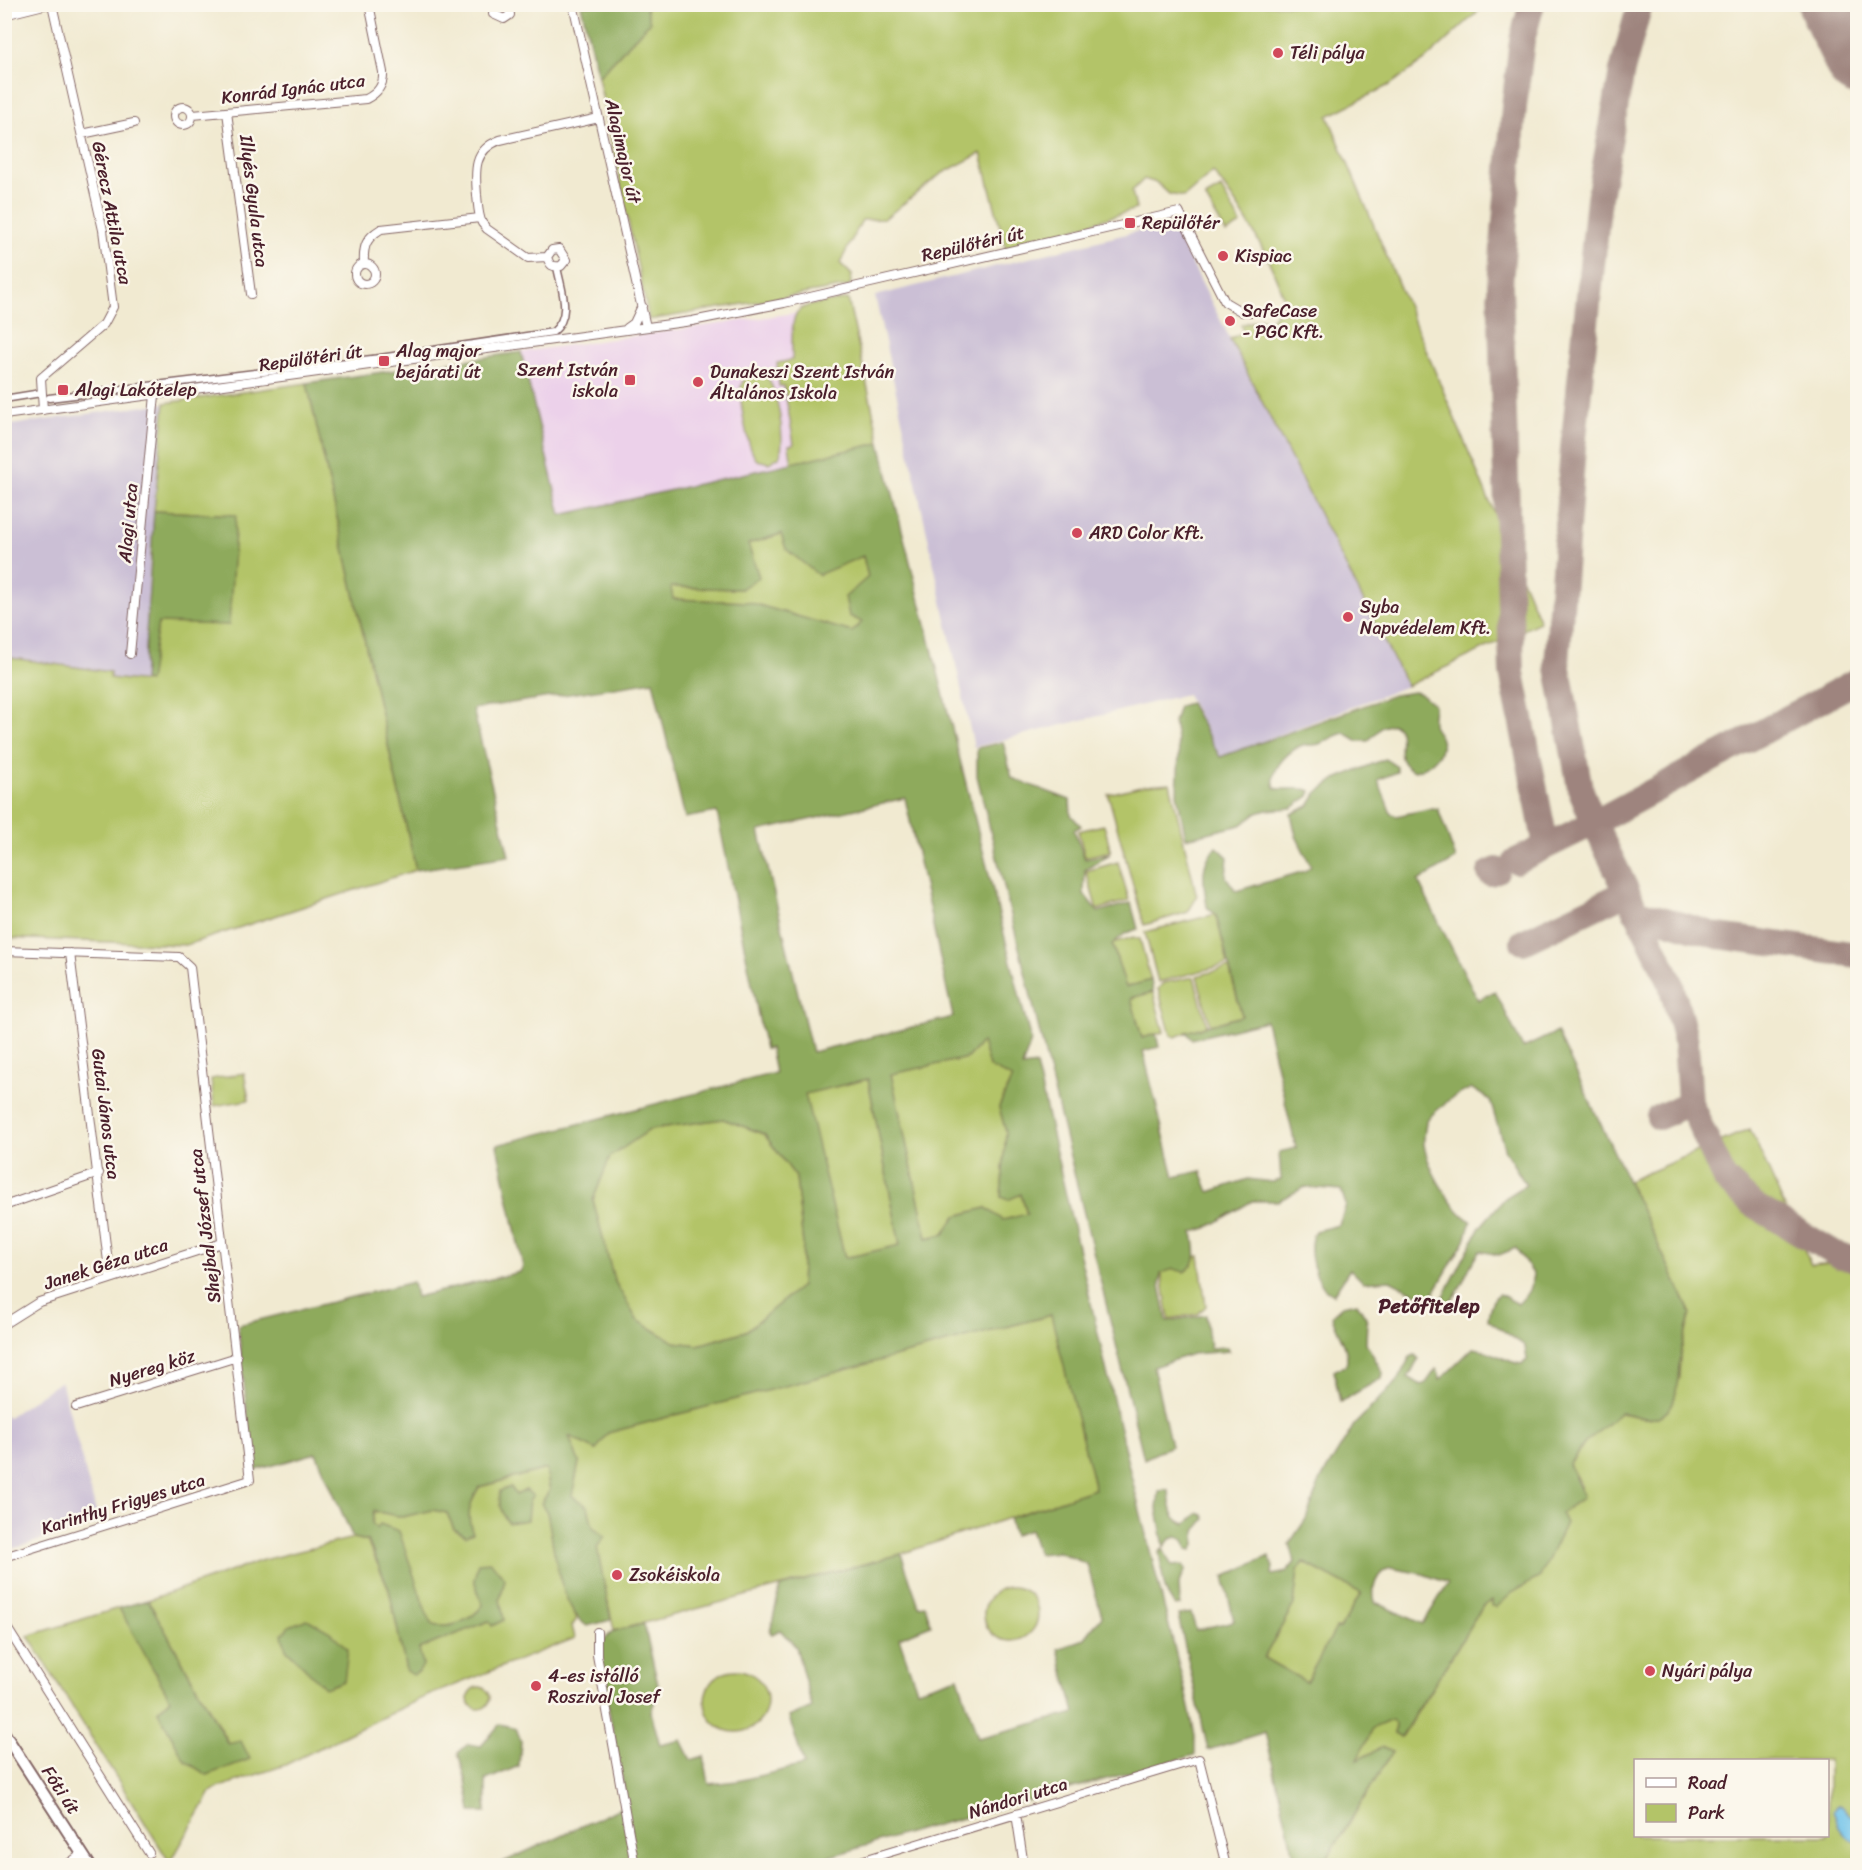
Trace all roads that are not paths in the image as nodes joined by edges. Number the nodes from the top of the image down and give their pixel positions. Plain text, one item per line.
1 (50, 4) edge
2 (369, 4) edge
3 (495, 4) edge
4 (510, 4) edge
5 (573, 4) edge
6 (4, 15) edge
7 (227, 112) junction
8 (193, 115) dead end
9 (599, 118) junction
10 (134, 123) dead end
11 (82, 134) junction
12 (480, 218) junction
13 (548, 257) junction
14 (364, 264) dead end
15 (557, 267) junction
16 (251, 294) dead end
17 (643, 305) junction
18 (1251, 312) dead end
19 (646, 327) junction
20 (622, 330) junction
21 (41, 393) junction
22 (154, 395) junction
23 (49, 398) dead end
24 (4, 399) edge
25 (43, 410) junction
26 (4, 415) edge
27 (130, 654) dead end
28 (4, 951) edge
29 (70, 953) junction
30 (99, 1173) junction
31 (4, 1206) edge
32 (222, 1243) junction
33 (110, 1278) junction
34 (4, 1324) edge
35 (237, 1357) junction
36 (76, 1407) dead end
37 (249, 1480) joint
38 (4, 1557) edge
39 (4, 1623) edge
40 (597, 1632) dead end
41 (5, 1736) edge
42 (1016, 1814) junction
43 (149, 1853) dead end
44 (82, 1854) junction
45 (65, 1866) edge
46 (90, 1866) edge
47 (635, 1866) edge
48 (844, 1866) edge
49 (1024, 1866) edge
50 (1226, 1866) edge

1 - 6 street
1 - 11 street, Gérecz Attila utca
2 - 7 street, Konrád Ignác utca
3 - 4 street
5 - 9 street, Alagimajor út
7 - 8 street, Konrád Ignác utca
7 - 16 street, Illyés Gyula utca
9 - 12 street
9 - 17 street, Alagimajor út
10 - 11 street
11 - 21 street, Gérecz Attila utca
12 - 13 street
12 - 14 street
13 - 15 street
13 - 15 street
15 - 23 street
17 - 19 street
17 - 20 street
18 - 19 street, Repülőtéri út
19 - 20 street, Repülőtéri út
20 - 22 street, Repülőtéri út
21 - 24 street
21 - 25 street
22 - 25 street, Repülőtéri út
22 - 27 street, Alagi utca
25 - 26 street, Repülőtéri út
28 - 29 street
29 - 30 street, Gutai János utca
29 - 32 street, Shejbal József utca
30 - 31 street
30 - 33 street, Gutai János utca
32 - 33 street, Janek Géza utca
32 - 35 street, Shejbal József utca
33 - 34 street, Janek Géza utca
35 - 36 street, Nyereg köz
35 - 37 street, Shejbal József utca
37 - 38 street, Karinthy Frigyes utca
39 - 43 street
40 - 47 street
41 - 44 main road, Fóti út
42 - 48 street, Nándori utca
42 - 49 street
42 - 50 street, Nándori utca
44 - 45 street
44 - 46 main road, Fóti út

